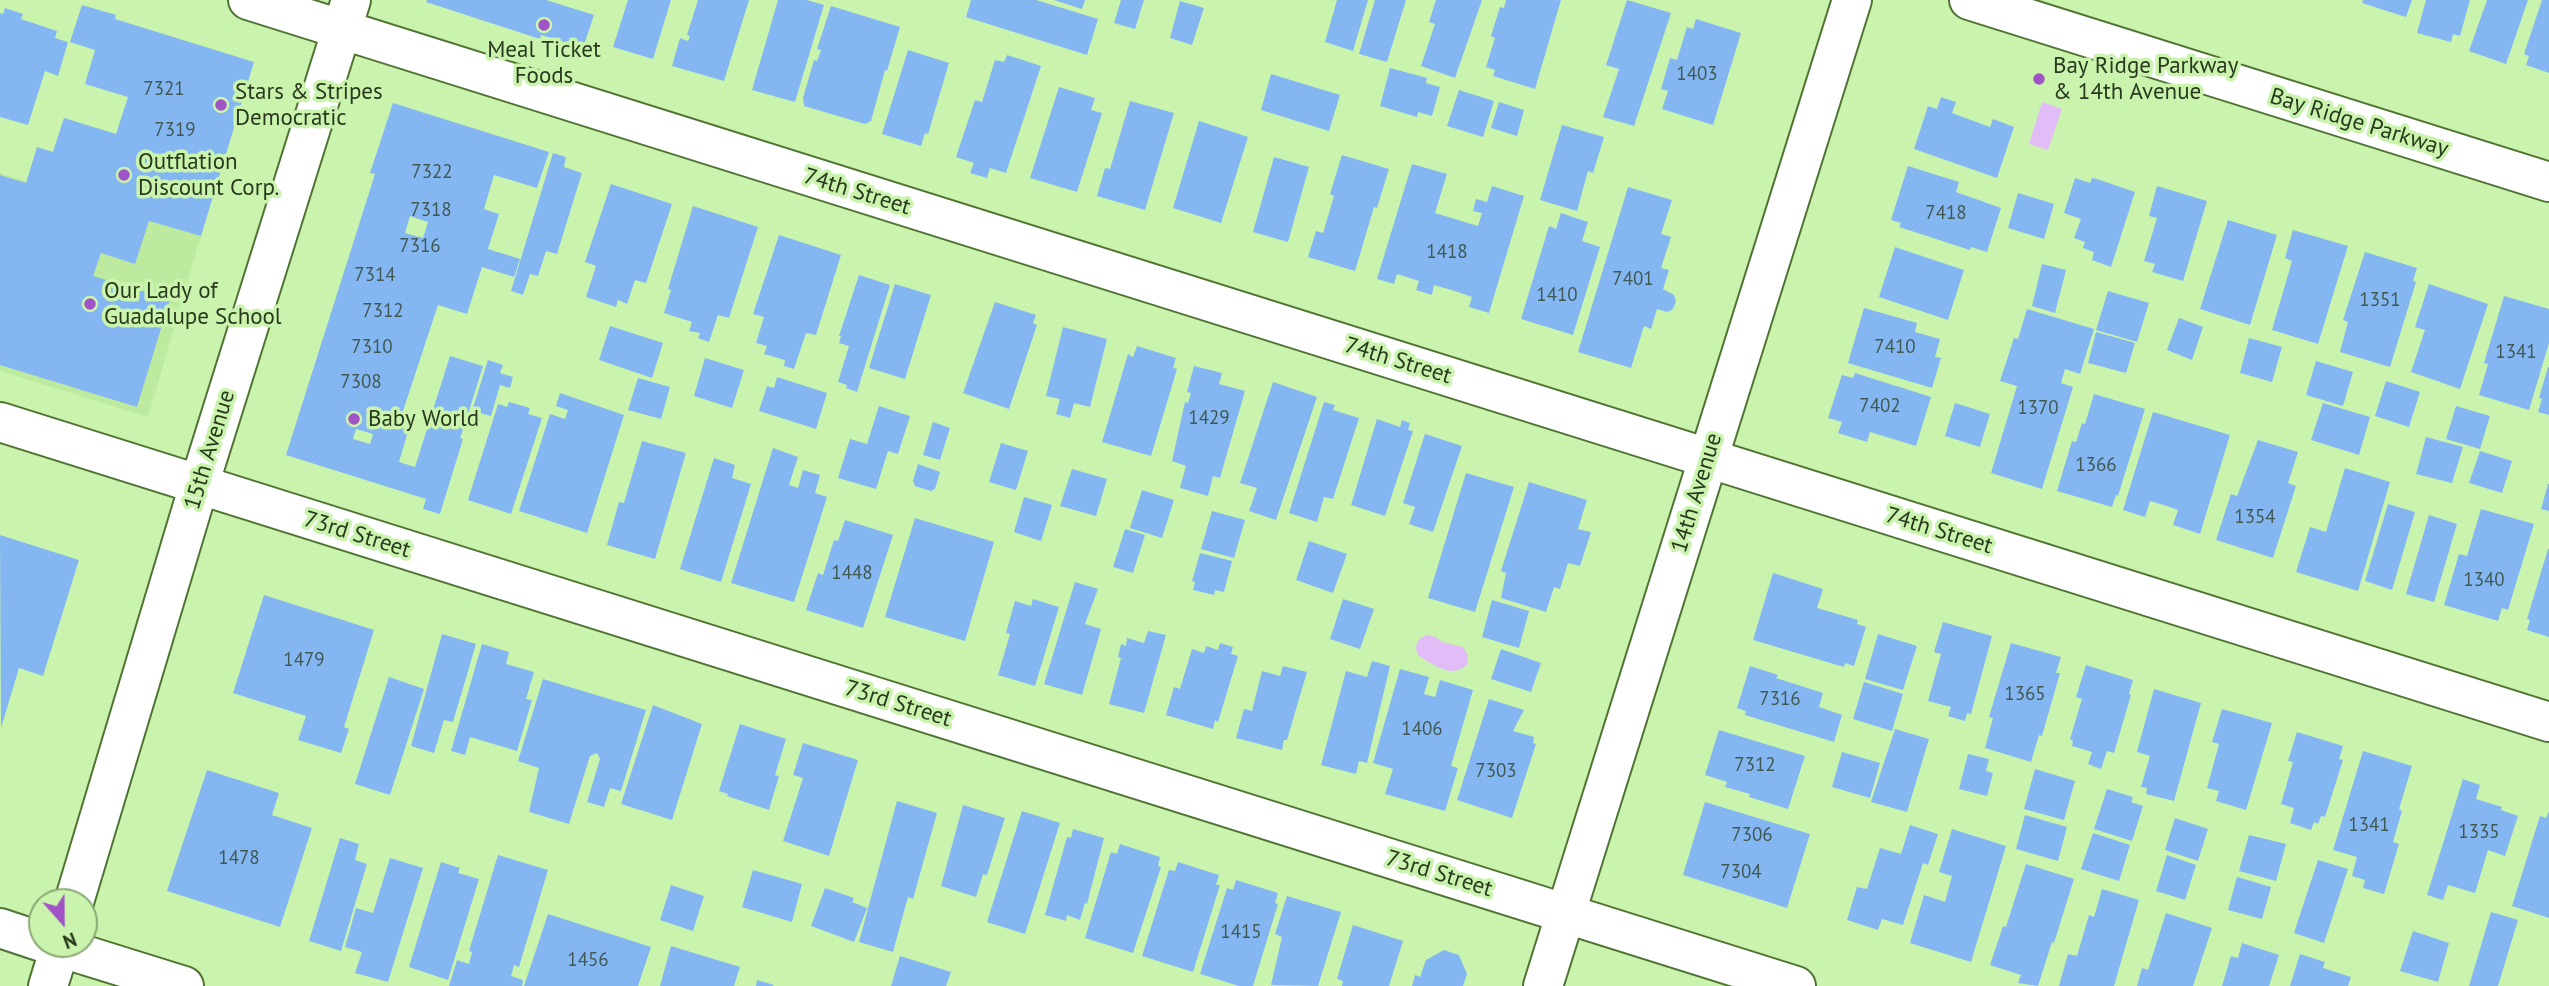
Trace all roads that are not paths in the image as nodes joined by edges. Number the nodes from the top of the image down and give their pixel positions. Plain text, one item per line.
1 (248, 0) edge
2 (1852, 0) edge
3 (1969, 0) edge
4 (346, 15) edge
5 (2549, 182) edge
6 (0, 422) edge
7 (1708, 459) junction
8 (199, 485) junction
9 (2549, 722) edge
10 (78, 888) edge
11 (1566, 914) junction
12 (0, 928) edge
13 (28, 936) edge
14 (51, 958) edge
15 (97, 958) edge
16 (48, 986) edge
17 (184, 986) edge
18 (1543, 986) edge
19 (1797, 986) edge

1 - 4 street, 74th Street
2 - 7 street, 14th Avenue
3 - 5 street, Bay Ridge Parkway
4 - 7 street, 74th Street
4 - 8 street, 15th Avenue
6 - 8 street, 73rd Street
7 - 9 street, 74th Street
7 - 11 street, 14th Avenue
8 - 10 street, 15th Avenue
8 - 11 street, 73rd Street
11 - 18 street, 14th Avenue
11 - 19 street, 73rd Street
12 - 13 street
14 - 16 street
15 - 17 street

